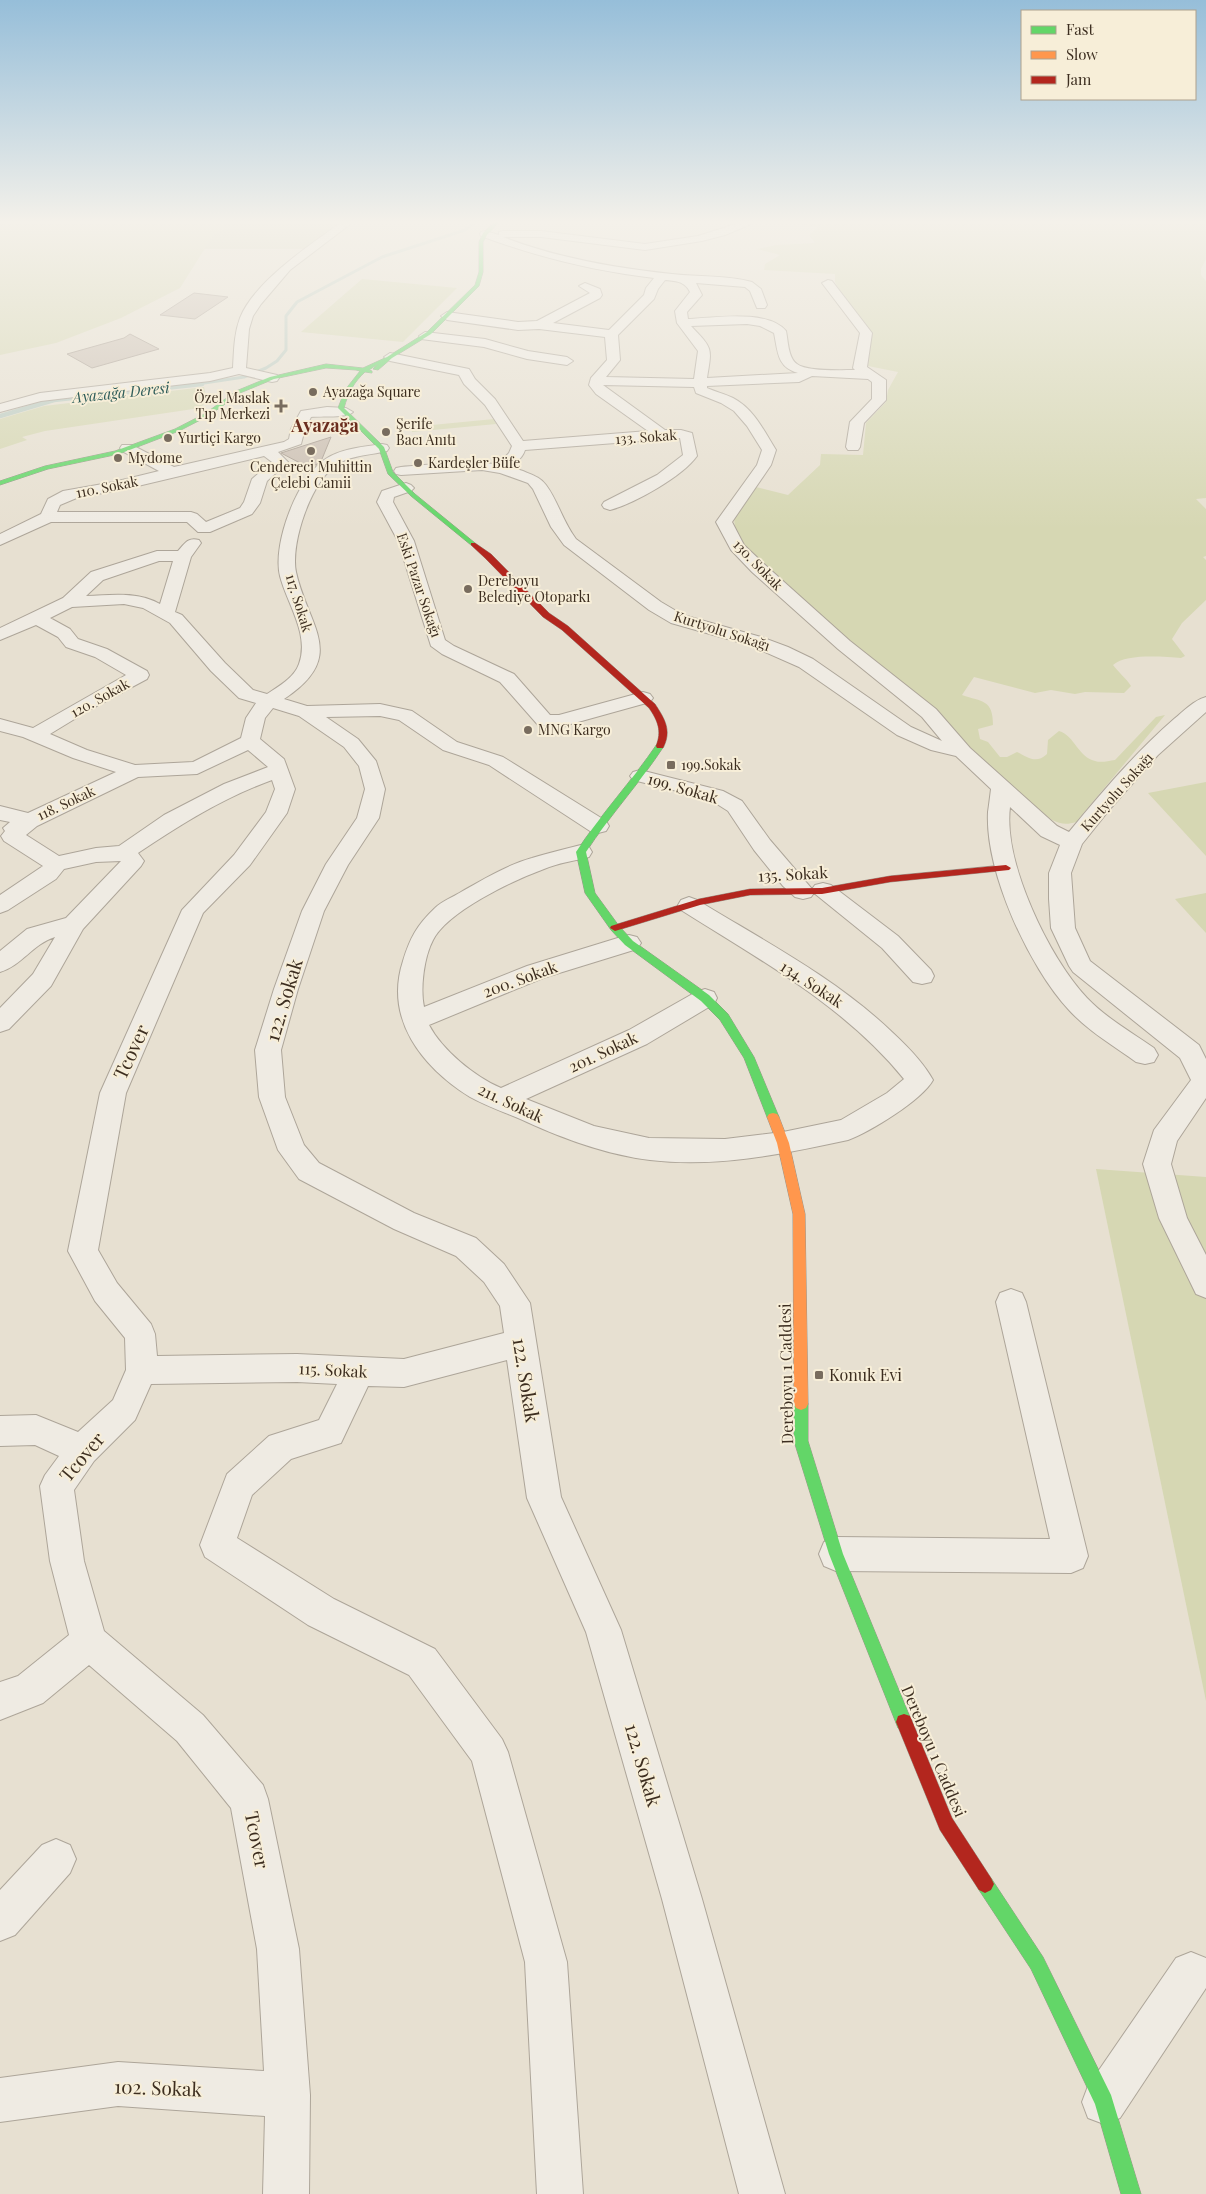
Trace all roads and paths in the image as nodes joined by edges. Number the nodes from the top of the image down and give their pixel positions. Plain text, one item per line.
1 (244, 324) edge
2 (438, 324) edge
3 (507, 324) edge
4 (622, 324) edge
5 (684, 324) edge
6 (766, 324) edge
7 (859, 324) edge
8 (539, 325) joint
9 (518, 326) junction
10 (612, 334) junction
11 (425, 336) junction
12 (497, 346) junction
13 (389, 357) junction
14 (567, 361) dead end
15 (240, 370) junction
16 (809, 372) junction
17 (364, 374) junction
18 (870, 375) junction
19 (272, 378) junction
20 (596, 381) junction
21 (700, 383) junction
22 (221, 405) junction
23 (0, 408) edge
24 (349, 411) junction
25 (662, 434) junction
26 (385, 447) junction
27 (853, 447) dead end
28 (127, 448) junction
29 (267, 451) junction
30 (518, 451) junction
31 (551, 458) dead end
32 (495, 467) junction
33 (172, 472) junction
34 (402, 479) junction
35 (0, 481) edge
36 (610, 505) dead end
37 (48, 517) junction
38 (204, 528) junction
39 (0, 540) edge
40 (183, 556) junction
41 (68, 602) junction
42 (166, 614) junction
43 (37, 618) junction
44 (0, 636) edge
45 (643, 698) junction
46 (269, 702) junction
47 (1206, 703) edge
48 (306, 712) junction
49 (0, 726) edge
50 (35, 735) junction
51 (250, 741) junction
52 (963, 752) junction
53 (279, 770) junction
54 (134, 771) junction
55 (640, 776) junction
56 (1002, 788) junction
57 (0, 813) edge
58 (30, 820) junction
59 (598, 826) junction
60 (0, 835) edge
61 (1072, 842) junction
62 (125, 852) junction
63 (581, 852) junction
64 (56, 864) junction
65 (1006, 868) junction
66 (813, 891) junction
67 (0, 905) edge
68 (689, 905) junction
69 (74, 924) junction
70 (622, 935) junction
71 (0, 964) edge
72 (922, 976) dead end
73 (705, 998) junction
74 (414, 1021) junction
75 (0, 1023) edge
76 (1145, 1055) dead end
77 (920, 1080) joint
78 (499, 1100) junction
79 (783, 1143) junction
80 (1206, 1284) edge
81 (1011, 1302) dead end
82 (520, 1344) junction
83 (142, 1370) junction
84 (359, 1371) junction
85 (0, 1431) edge
86 (82, 1450) junction
87 (836, 1554) junction
88 (89, 1642) junction
89 (0, 1701) edge
90 (56, 1858) dead end
91 (0, 1920) edge
92 (1191, 1972) dead end
93 (288, 2095) junction
94 (0, 2100) edge
95 (1104, 2102) junction
96 (286, 2194) edge
97 (560, 2194) edge
98 (762, 2194) edge
99 (1130, 2194) edge

1 - 15 street
2 - 11 street
3 - 9 street
4 - 10 street
5 - 21 street
6 - 16 street
7 - 18 street
8 - 9 street
8 - 10 street
9 - 12 street
10 - 20 street
11 - 12 street
11 - 13 street
12 - 14 street
13 - 17 street
13 - 30 street
15 - 19 street
15 - 23 street
16 - 18 street
16 - 21 street
17 - 19 street
17 - 22 street
17 - 24 street
18 - 27 street
19 - 22 street
20 - 21 street
20 - 25 street
21 - 52 street, 130. Sokak
22 - 28 street
24 - 26 street
24 - 29 street, 110. Sokak
25 - 30 street, 133. Sokak
25 - 36 street, 133. Sokak
26 - 34 street
26 - 46 street, 117. Sokak
28 - 33 street
28 - 35 street
29 - 33 street, 110. Sokak
29 - 38 street
30 - 31 street
30 - 32 street
32 - 34 street, Kurtyolu Sokağı
32 - 52 street, Kurtyolu Sokağı
33 - 37 street, 110. Sokak
34 - 45 street
34 - 45 street, Eski Pazar Sokağı
37 - 38 street
37 - 39 street
38 - 40 street
40 - 41 street
40 - 42 street
41 - 42 street
41 - 43 street
42 - 46 street
43 - 44 street
43 - 50 street, 120. Sokak
45 - 55 street
46 - 48 street
46 - 51 street
47 - 61 street, Kurtyolu Sokağı
48 - 59 street
48 - 82 street, 122. Sokak
49 - 50 street
50 - 54 street
51 - 53 street
51 - 54 street
52 - 56 street, Kurtyolu Sokağı
53 - 62 street
53 - 83 street, Tcover
54 - 58 street, 118. Sokak
55 - 59 street
55 - 66 street, 199. Sokak
56 - 61 street, Kurtyolu Sokağı
56 - 65 street
57 - 58 street
58 - 60 street, 118. Sokak
58 - 64 street
59 - 63 street
61 - 80 street
62 - 64 street
62 - 69 street
63 - 70 street, Dereboyu 1 Caddesi
63 - 74 street, 211. Sokak
64 - 67 street
65 - 66 street, 135. Sokak
65 - 76 street
66 - 68 street, 135. Sokak
66 - 72 street, 199. Sokak
68 - 70 street, 135. Sokak
68 - 77 street, 134. Sokak
69 - 71 street
69 - 75 street
70 - 73 street, Dereboyu 1 Caddesi
70 - 74 street, 200. Sokak
73 - 78 street, 201. Sokak
73 - 79 street, Dereboyu 1 Caddesi
74 - 78 street, 211. Sokak
77 - 79 street, 211. Sokak
78 - 79 street, 211. Sokak
79 - 87 street, Dereboyu 1 Caddesi
81 - 87 street
82 - 84 street, 115. Sokak
82 - 98 street, 122. Sokak
83 - 84 street, 115. Sokak
83 - 86 street, Tcover
84 - 97 street
85 - 86 street
86 - 88 street, Tcover
87 - 95 street, Dereboyu 1 Caddesi
88 - 89 street
88 - 93 street, Tcover
90 - 91 street
92 - 95 street
93 - 94 street, 102. Sokak
93 - 96 street, Tcover
95 - 99 street, Dereboyu 1 Caddesi

